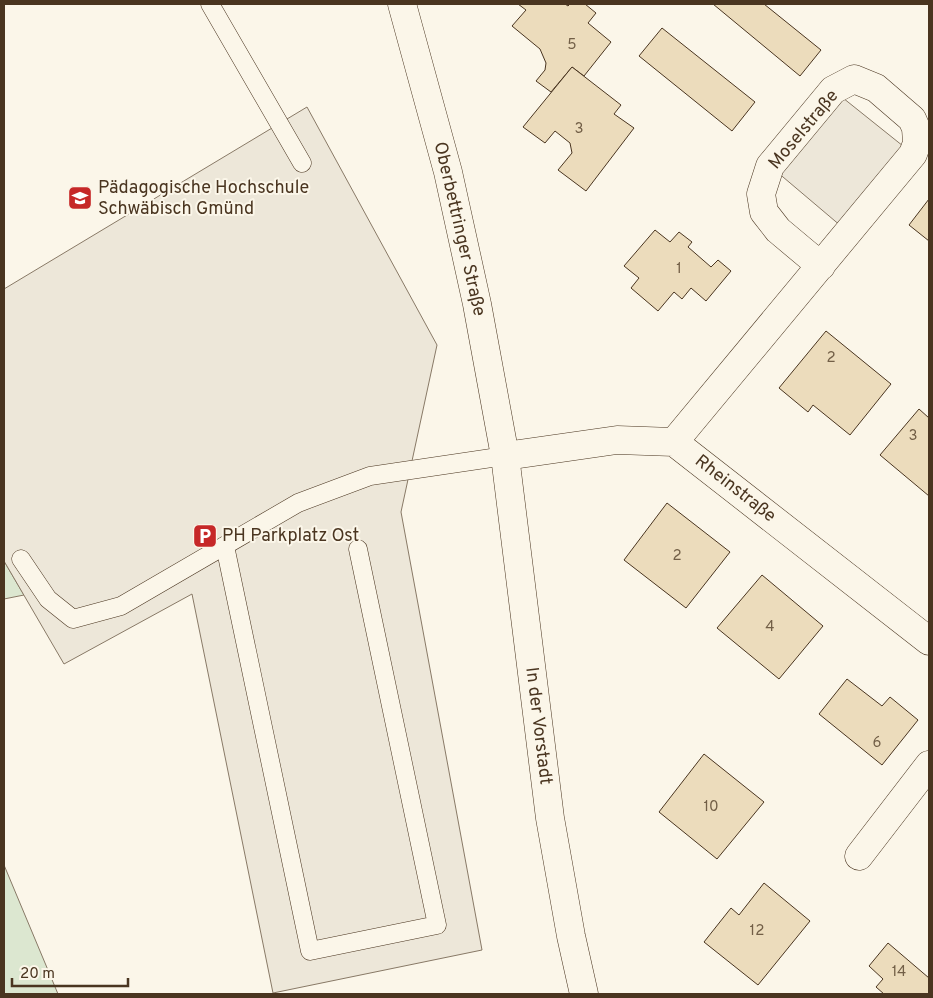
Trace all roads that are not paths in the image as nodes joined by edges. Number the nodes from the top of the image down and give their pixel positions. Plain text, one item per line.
1 (210, 4) edge
2 (402, 4) edge
3 (302, 163) dead end
4 (821, 266) junction
5 (674, 442) junction
6 (505, 456) junction
7 (225, 546) junction
8 (358, 549) dead end
9 (21, 560) dead end
10 (929, 641) edge
11 (929, 765) edge
12 (859, 856) dead end
13 (584, 994) edge

1 - 3 lane
2 - 6 street, Oberbettringer Straße
4 - 4 street, Moselstraße
4 - 5 street, Moselstraße
5 - 6 street
5 - 10 street, Rheinstraße
6 - 7 lane
6 - 13 street, In der Vorstadt
7 - 8 lane
7 - 9 lane
11 - 12 street

